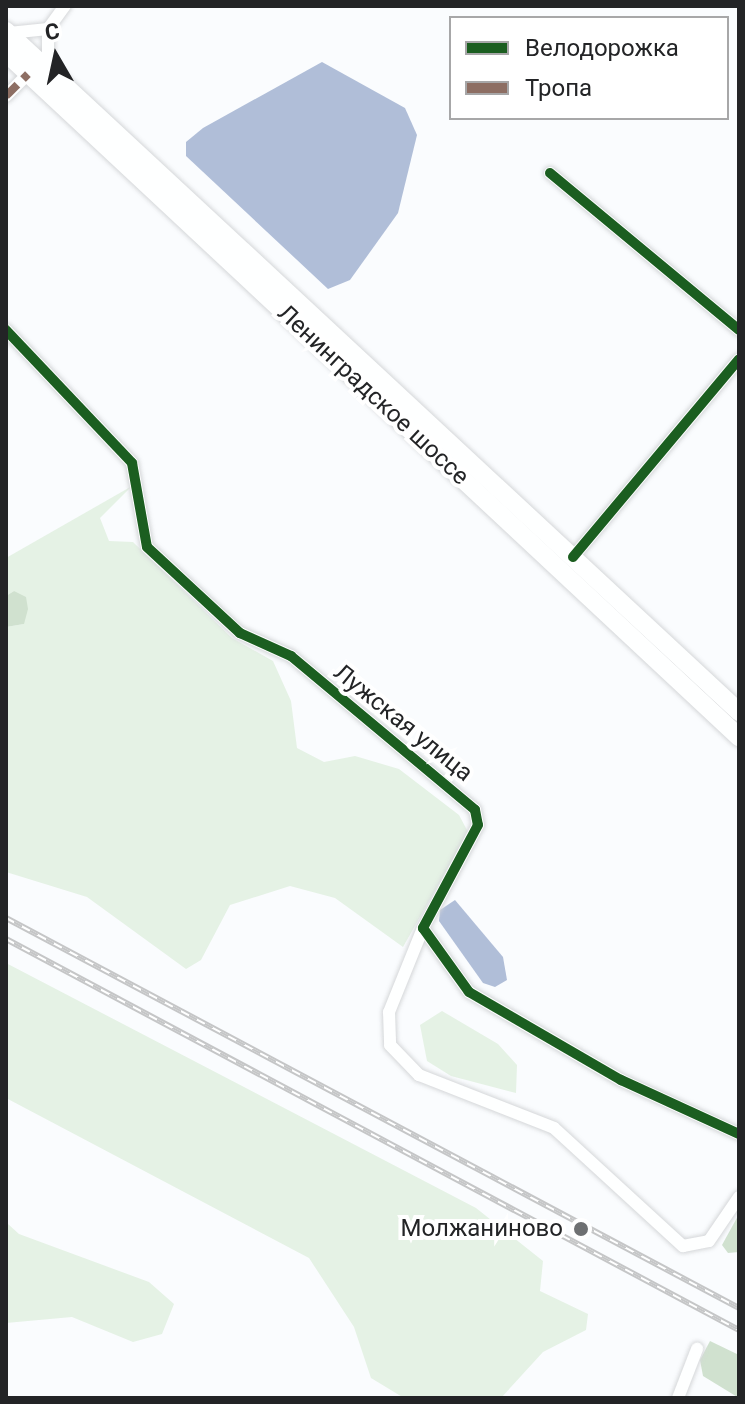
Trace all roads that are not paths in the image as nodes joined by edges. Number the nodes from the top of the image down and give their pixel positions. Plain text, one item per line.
1 (65, 6) edge
2 (48, 29) junction
3 (7, 32) edge
4 (6, 53) edge
5 (48, 70) junction
6 (28, 74) junction
7 (6, 96) edge
8 (550, 173) dead end
9 (6, 330) edge
10 (739, 330) edge
11 (739, 359) edge
12 (573, 557) junction
13 (739, 712) edge
14 (739, 737) edge
15 (423, 928) junction
16 (739, 1134) edge
17 (739, 1197) edge
18 (697, 1349) dead end
19 (678, 1398) edge

1 - 2 street
2 - 3 street
2 - 5 street
3 - 5 highway, Ленинградское шоссе
4 - 6 highway, Ленинградское шоссе
5 - 12 highway, Ленинградское шоссе
6 - 7 street
6 - 14 highway, Ленинградское шоссе
8 - 10 street
9 - 15 street, Лужская улица
11 - 12 street
12 - 13 highway, Ленинградское шоссе
15 - 16 street
15 - 17 street, Лужская улица
18 - 19 street

